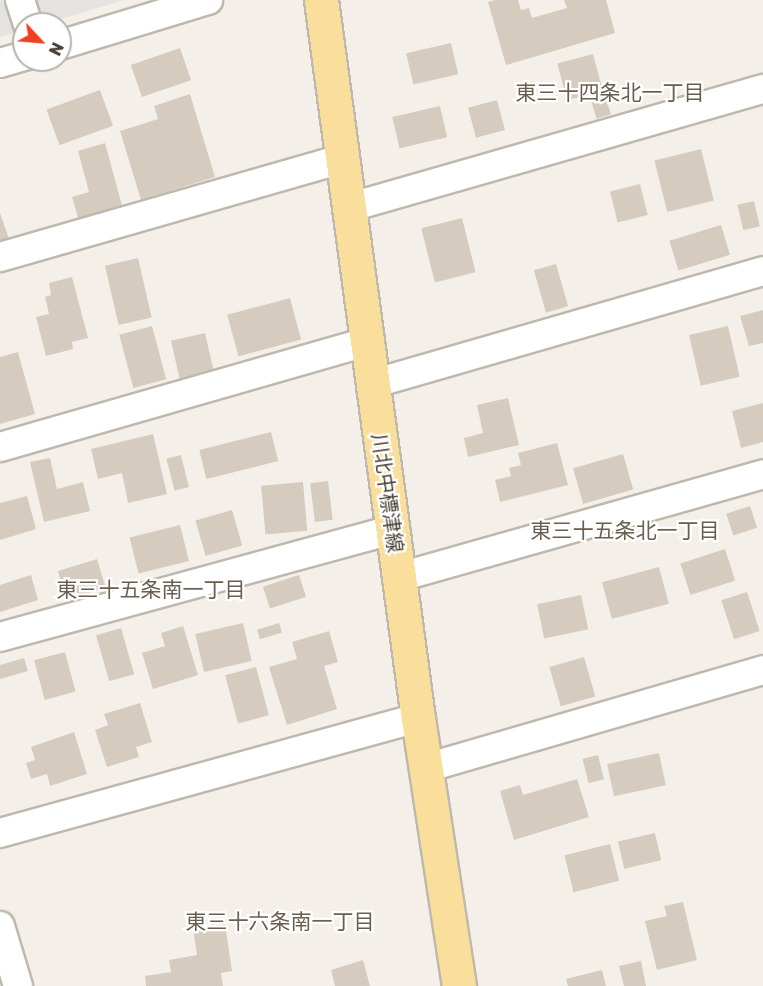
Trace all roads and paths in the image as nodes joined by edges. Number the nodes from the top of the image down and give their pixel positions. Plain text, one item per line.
1 (208, 0) edge
2 (321, 0) edge
3 (72, 41) edge
4 (763, 89) edge
5 (342, 159) junction
6 (351, 207) junction
7 (0, 256) edge
8 (763, 271) edge
9 (366, 342) junction
10 (372, 384) junction
11 (0, 447) edge
12 (763, 474) edge
13 (392, 530) junction
14 (400, 578) junction
15 (0, 637) edge
16 (763, 670) edge
17 (417, 718) junction
18 (426, 768) junction
19 (0, 833) edge
20 (0, 926) edge
21 (18, 986) edge
22 (459, 986) edge

1 - 3 street
2 - 5 main road, 川北中標津線
4 - 6 street
5 - 6 main road, 川北中標津線
5 - 7 street
6 - 9 main road, 川北中標津線
8 - 10 street
9 - 10 main road, 川北中標津線
9 - 11 street
10 - 13 main road, 川北中標津線
12 - 14 street
13 - 14 main road, 川北中標津線
13 - 15 street
14 - 17 main road, 川北中標津線
16 - 18 street
17 - 18 main road, 川北中標津線
17 - 19 street
18 - 22 main road, 川北中標津線
20 - 21 street

